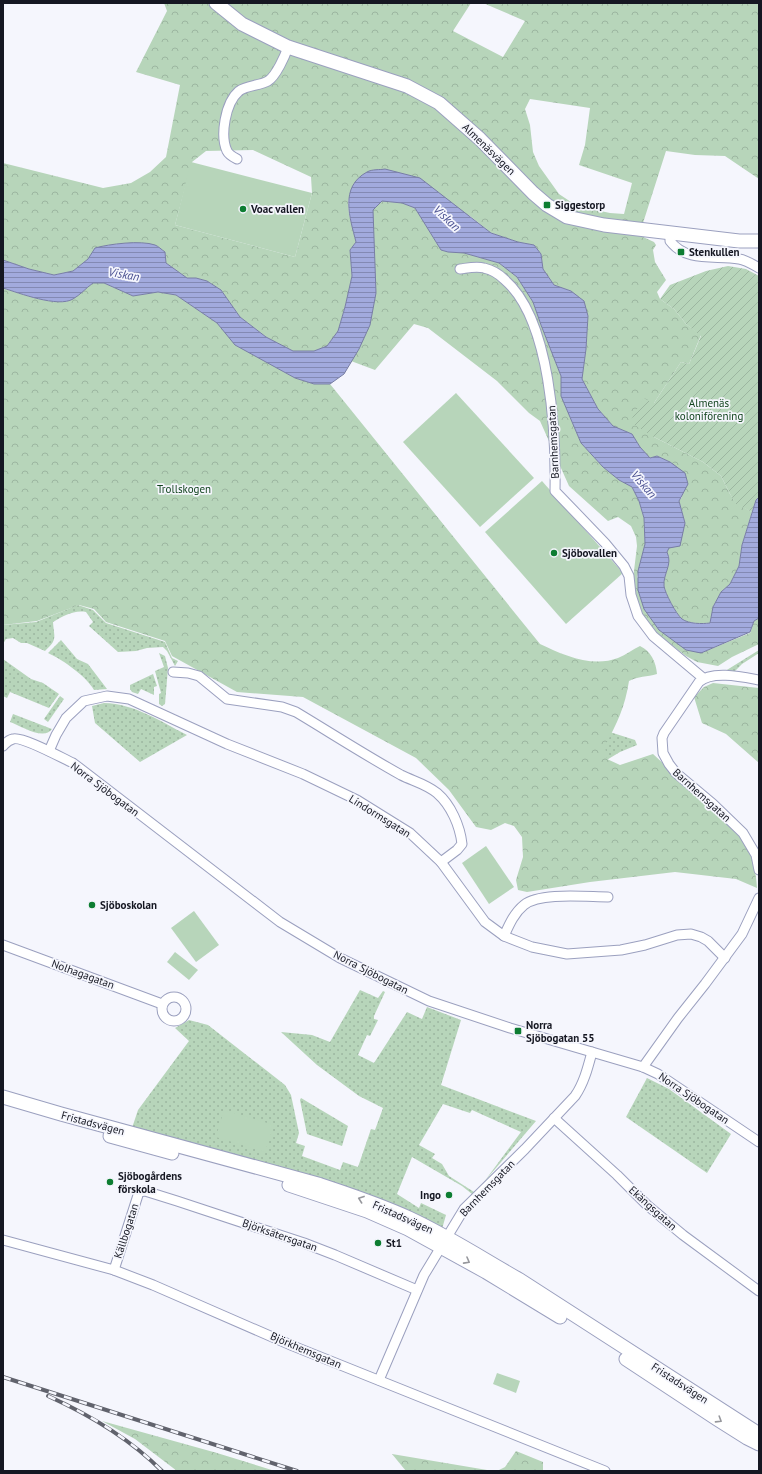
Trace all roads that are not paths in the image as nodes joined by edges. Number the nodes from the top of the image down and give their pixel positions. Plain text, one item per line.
1 (216, 3) edge
2 (288, 47) junction
3 (236, 159) dead end
4 (670, 233) junction
5 (759, 241) edge
6 (759, 268) edge
7 (460, 269) dead end
8 (173, 672) dead end
9 (702, 678) junction
10 (759, 680) edge
11 (3, 746) edge
12 (49, 751) junction
13 (441, 862) junction
14 (759, 870) edge
15 (608, 897) dead end
16 (759, 898) edge
17 (504, 936) junction
18 (3, 945) edge
19 (725, 958) junction
20 (162, 1004) dead end
21 (592, 1052) junction
22 (643, 1067) junction
23 (3, 1097) edge
24 (3, 1106) edge
25 (554, 1118) junction
26 (759, 1142) edge
27 (139, 1192) joint
28 (3, 1240) edge
29 (443, 1242) junction
30 (114, 1270) junction
31 (417, 1290) junction
32 (759, 1290) edge
33 (379, 1380) junction
34 (759, 1434) edge
35 (759, 1444) edge
36 (605, 1471) edge

1 - 2 street, Almenäsvägen
2 - 3 street
2 - 4 street, Almenäsvägen
4 - 5 street, Almenäsvägen
4 - 6 street
7 - 9 street, Barnhemsgatan
8 - 13 street
9 - 10 street
9 - 14 street, Barnhemsgatan
11 - 12 street, Norra Sjöbogatan
12 - 13 street, Lindormsgatan
12 - 21 street, Norra Sjöbogatan
13 - 17 street, Lindormsgatan
15 - 17 street
16 - 19 street
17 - 19 street, Lindormsgatan
18 - 20 street, Nolhagagatan
19 - 22 street
21 - 22 street, Norra Sjöbogatan
21 - 25 street, Barnhemsgatan
22 - 26 street, Norra Sjöbogatan
29 -> 23 street, Fristadsvägen
24 - 29 street, Fristadsvägen
25 - 29 street, Barnhemsgatan
25 - 32 street, Ekängsgatan
27 - 30 street, Källbogatan
27 - 31 street, Björksätersgatan
28 - 30 street, Björkhemsgatan
29 - 31 street, Barnhemsgatan
29 - 34 street, Fristadsvägen
29 -> 35 street, Fristadsvägen
30 - 33 street, Björkhemsgatan
31 - 33 street, Barnhemsgatan
33 - 36 street, Björkhemsgatan

